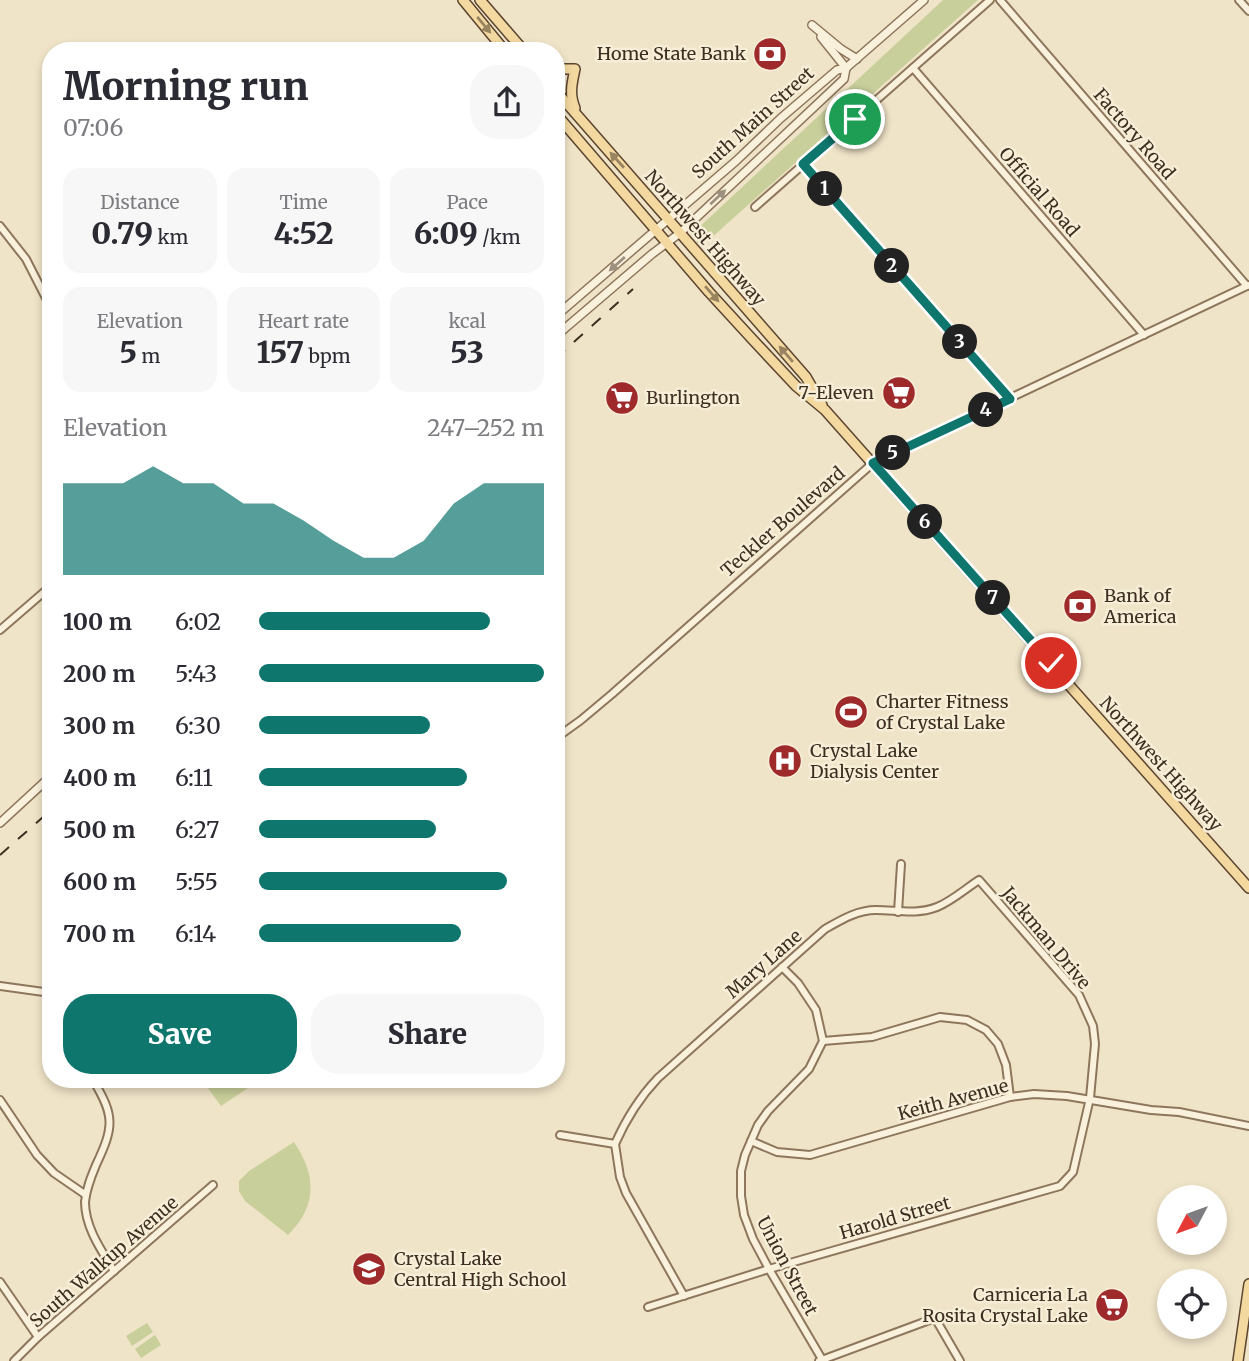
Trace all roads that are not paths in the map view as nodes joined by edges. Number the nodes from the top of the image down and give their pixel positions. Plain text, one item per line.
1 (463, 0) edge
2 (480, 0) edge
3 (924, 0) edge
4 (990, 0) edge
5 (1000, 0) edge
6 (1240, 0) edge
7 (1249, 11) edge
8 (498, 42) edge
9 (516, 42) edge
10 (857, 59) junction
11 (846, 68) junction
12 (913, 68) junction
13 (565, 69) edge
14 (565, 101) edge
15 (578, 116) junction
16 (565, 124) edge
17 (803, 164) junction
18 (755, 207) dead end
19 (669, 219) junction
20 (0, 226) edge
21 (656, 230) junction
22 (680, 233) junction
23 (667, 243) junction
24 (1248, 285) edge
25 (42, 290) edge
26 (565, 308) edge
27 (565, 327) edge
28 (1144, 335) junction
29 (1010, 399) junction
30 (825, 410) junction
31 (873, 463) junction
32 (42, 594) edge
33 (0, 630) edge
34 (565, 732) edge
35 (42, 784) edge
36 (0, 822) edge
37 (901, 864) dead end
38 (979, 880) joint
39 (1249, 888) edge
40 (898, 912) junction
41 (782, 967) junction
42 (0, 986) edge
43 (42, 992) edge
44 (823, 1041) junction
45 (97, 1088) edge
46 (1010, 1097) junction
47 (1090, 1098) junction
48 (0, 1100) edge
49 (1249, 1126) edge
50 (560, 1135) dead end
51 (751, 1141) junction
52 (615, 1144) junction
53 (213, 1185) dead end
54 (86, 1195) junction
55 (769, 1269) junction
56 (114, 1271) junction
57 (0, 1282) edge
58 (1249, 1284) edge
59 (684, 1296) junction
60 (648, 1307) dead end
61 (38, 1337) junction
62 (1245, 1341) edge
63 (14, 1361) edge
64 (822, 1361) edge
65 (960, 1361) edge
66 (1238, 1361) edge

1 -> 8 main road
2 - 9 main road
3 - 10 street, South Main Street
4 - 12 street
5 - 24 street, Factory Road
6 - 7 street
10 - 11 street, South Main Street
10 - 11 street
11 - 19 street, South Main Street
22 -> 11 street, South Main Street
12 - 17 street
12 - 28 street, Official Road
13 - 15 main road
14 - 15 main road, Northwest Highway
19 -> 15 main road, Northwest Highway
16 - 21 main road, Northwest Highway
17 - 18 street
17 - 29 street
19 - 21 street, South Main Street
19 - 22 main road, Northwest Highway
20 - 25 street
21 - 23 main road, Northwest Highway
21 -> 26 street, South Main Street
22 - 23 street, South Main Street
30 -> 22 main road, Northwest Highway
23 - 27 street, South Main Street
23 -> 30 main road, Northwest Highway
24 - 28 street, Teckler Boulevard
28 - 29 street, Teckler Boulevard
29 - 31 street, Teckler Boulevard
30 - 31 main road, Northwest Highway
31 - 34 street, Teckler Boulevard
31 - 39 main road, Northwest Highway
32 - 33 street
35 - 36 street
37 - 40 street
38 - 40 street, Mary Lane
38 - 47 street, Jackman Drive
40 - 41 street, Mary Lane
41 - 44 street
41 - 52 street, Mary Lane
42 - 43 street
44 - 46 street
44 - 51 street, Union Street
45 - 54 street
46 - 47 street, Keith Avenue
46 - 51 street, Keith Avenue
47 - 49 street, Keith Avenue
47 - 55 street, Harold Street
48 - 54 street
50 - 52 street
51 - 55 street, Union Street
52 - 59 street
53 - 56 street, South Walkup Avenue
54 - 56 street
55 - 59 street, Harold Street
55 - 64 street, Union Street
56 - 61 street, South Walkup Avenue
57 - 61 street
58 - 62 main road
59 - 60 street, Harold Street
61 - 63 street, South Walkup Avenue
62 - 66 main road
64 - 65 street

